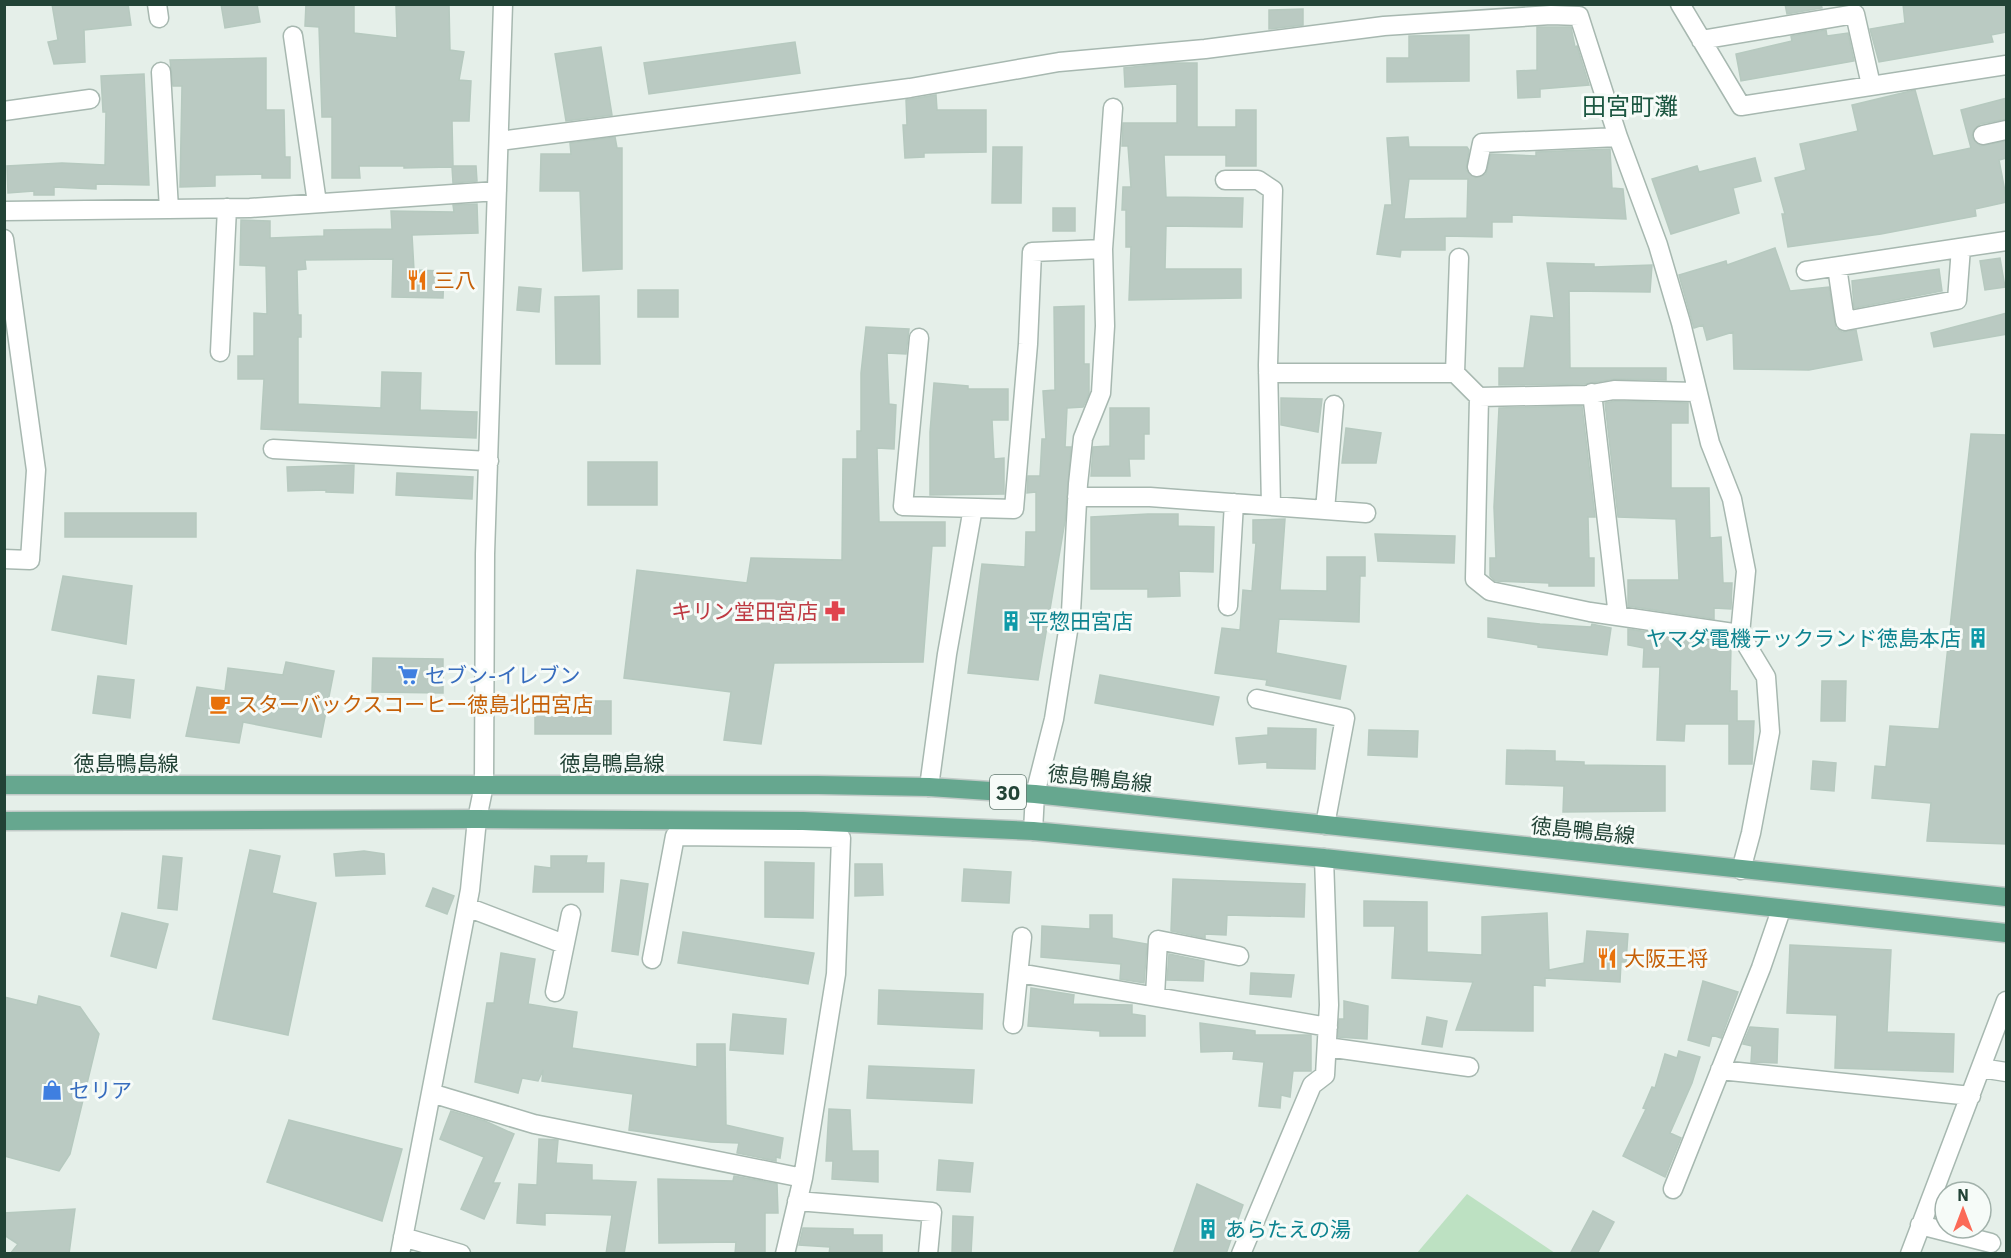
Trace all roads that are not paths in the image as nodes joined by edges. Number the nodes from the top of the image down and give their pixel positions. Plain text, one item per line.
1 (496, 4) edge
2 (503, 4) edge
3 (1680, 4) edge
4 (1584, 10) edge
5 (502, 26) junction
6 (293, 36) dead end
7 (1701, 40) junction
8 (2007, 65) edge
9 (161, 72) dead end
10 (1871, 84) junction
11 (90, 99) dead end
12 (1113, 108) dead end
13 (4, 111) edge
14 (2007, 130) edge
15 (1983, 135) dead end
16 (1618, 137) junction
17 (499, 141) junction
18 (1477, 167) dead end
19 (1225, 180) dead end
20 (497, 191) junction
21 (317, 203) junction
22 (169, 208) junction
23 (227, 208) junction
24 (4, 211) edge
25 (4, 239) edge
26 (2007, 241) edge
27 (1961, 248) junction
28 (1103, 249) junction
29 (1459, 258) dead end
30 (1837, 267) junction
31 (1806, 271) dead end
32 (919, 338) dead end
33 (220, 352) dead end
34 (1268, 374) junction
35 (1455, 374) junction
36 (1696, 392) junction
37 (1592, 393) junction
38 (1479, 397) junction
39 (1334, 405) dead end
40 (273, 449) dead end
41 (489, 461) junction
42 (1077, 497) junction
43 (1234, 503) junction
44 (1271, 506) junction
45 (973, 508) junction
46 (1325, 510) junction
47 (1366, 513) dead end
48 (4, 559) edge
49 (1228, 606) dead end
50 (1618, 616) junction
51 (1740, 634) junction
52 (1257, 699) dead end
53 (4, 785) edge
54 (484, 785) junction
55 (928, 787) junction
56 (1035, 794) junction
57 (477, 819) junction
58 (4, 821) edge
59 (1325, 825) junction
60 (1033, 831) junction
61 (1324, 858) junction
62 (1742, 870) junction
63 (2007, 897) edge
64 (467, 907) junction
65 (1781, 910) junction
66 (571, 914) dead end
67 (2007, 933) edge
68 (1022, 937) dead end
69 (564, 944) junction
70 (1239, 956) dead end
71 (652, 959) dead end
72 (1019, 973) junction
73 (555, 992) dead end
74 (1155, 996) junction
75 (2007, 1001) edge
76 (1012, 1024) dead end
77 (1328, 1027) junction
78 (1327, 1047) junction
79 (1469, 1067) dead end
80 (1981, 1068) junction
81 (1720, 1070) junction
82 (2007, 1072) edge
83 (431, 1093) junction
84 (1971, 1096) junction
85 (803, 1178) junction
86 (1673, 1189) dead end
87 (797, 1201) junction
88 (1920, 1225) junction
89 (1990, 1243) dead end
90 (402, 1245) edge
91 (461, 1254) edge
92 (785, 1254) edge
93 (928, 1254) edge
94 (1240, 1254) edge
95 (1910, 1254) edge

1 - 5 street
2 - 5 street
3 - 7 street
4 - 16 street
4 - 17 street
5 - 17 street
6 - 21 street
7 - 10 street
7 - 10 street
8 - 10 street
9 - 22 street
11 - 13 street
12 - 28 street
14 - 15 street
16 - 18 street
16 - 36 street
17 - 20 street
19 - 34 street
20 - 21 street
20 - 41 street
21 - 23 street
22 - 23 street
22 - 24 street
23 - 33 street
25 - 48 street
26 - 27 street
27 - 30 street
27 - 30 street
28 - 42 street
28 - 45 street
29 - 35 street
30 - 31 street
32 - 45 street
34 - 35 street
34 - 44 street
35 - 38 street
36 - 37 street
36 - 51 street
37 - 38 street
37 - 50 street
38 - 50 street
39 - 46 street
40 - 41 street
41 - 54 street
42 - 43 street
42 - 56 street
43 - 44 street
43 - 49 street
44 - 46 street
45 - 55 street
46 - 47 street
50 - 51 street
51 - 62 street
52 - 59 street
53 - 54 main road, 徳島鴨島線 / 30
54 - 55 main road, 徳島鴨島線 / 30
54 - 57 street
55 - 56 main road, 徳島鴨島線 / 30
56 - 59 main road, 徳島鴨島線 / 30
56 - 60 street
57 - 58 main road, 30
57 - 60 main road, 30
57 - 64 street
59 - 62 main road, 徳島鴨島線 / 30
60 - 61 main road, 30
61 - 65 main road, 30
61 - 77 street
62 - 63 main road, 徳島鴨島線 / 30
64 - 69 street
64 - 83 street
65 - 67 main road, 30
65 - 81 street
66 - 69 street
68 - 72 street
69 - 73 street
70 - 74 street
71 - 85 street
72 - 74 street
72 - 76 street
74 - 77 street
75 - 80 street
77 - 78 street
78 - 79 street
78 - 94 street
80 - 82 street
80 - 84 street
81 - 84 street
81 - 86 street
83 - 85 street
83 - 90 street
84 - 88 street
85 - 87 street
87 - 92 street
87 - 93 street
88 - 89 street
88 - 95 street
90 - 91 street

